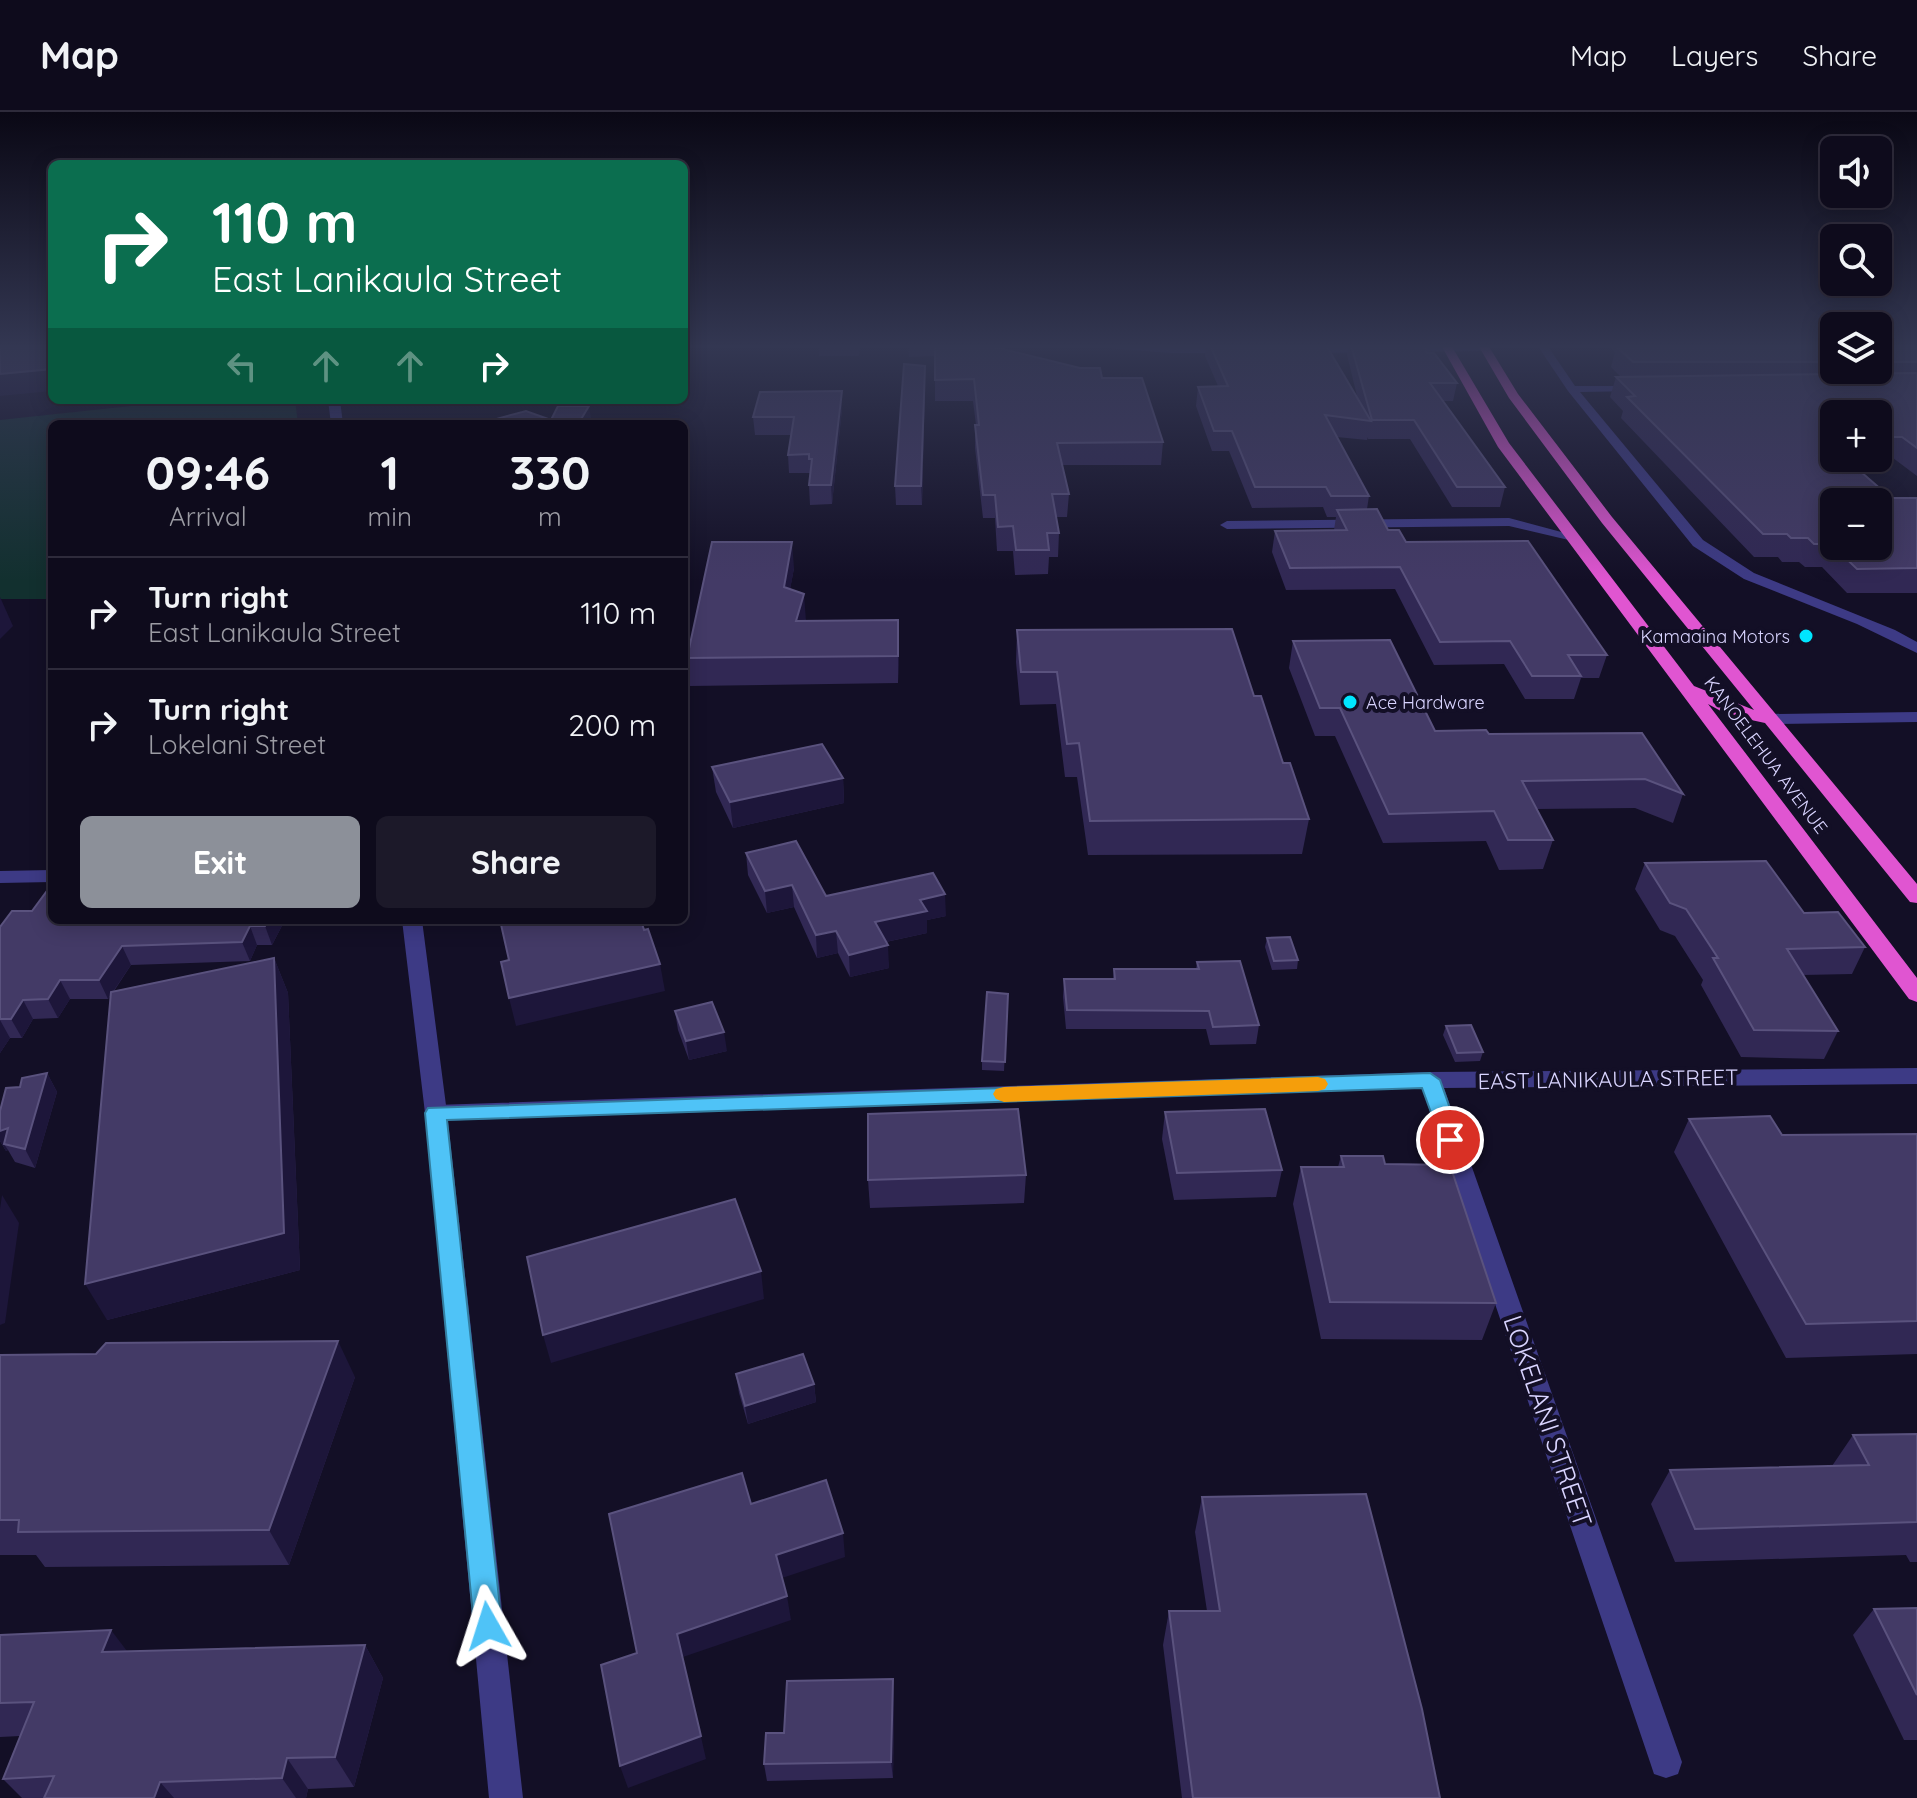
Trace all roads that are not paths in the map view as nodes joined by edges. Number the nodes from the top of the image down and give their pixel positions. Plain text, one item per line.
1 (1491, 424) edge
2 (1535, 424) edge
3 (1600, 424) edge
4 (1544, 501) junction
5 (1509, 522) junction
6 (1227, 525) dead end
7 (1573, 537) junction
8 (1917, 648) edge
9 (1684, 682) junction
10 (1917, 717) edge
11 (1769, 719) junction
12 (1737, 753) junction
13 (48, 876) edge
14 (0, 877) edge
15 (1917, 897) edge
16 (412, 924) edge
17 (1917, 994) edge
18 (1917, 1076) edge
19 (1430, 1080) junction
20 (436, 1113) junction
21 (1666, 1762) dead end
22 (506, 1798) edge

1 - 4 highway, KANOELEHUA AVENUE
2 - 11 highway, KANOELEHUA AVENUE
3 - 8 street
4 - 5 street
4 - 7 highway, KANOELEHUA AVENUE
5 - 6 street
5 - 7 street
7 - 9 highway, KANOELEHUA AVENUE
9 - 11 highway
9 - 12 highway, KANOELEHUA AVENUE
10 - 11 street
11 - 12 highway
11 - 15 highway, KANOELEHUA AVENUE
12 - 17 highway, KANOELEHUA AVENUE
13 - 14 street
16 - 20 street
18 - 19 street, EAST LANIKAULA STREET
19 - 20 street, EAST LANIKAULA STREET
19 - 21 street, LOKELANI STREET
20 - 22 street

